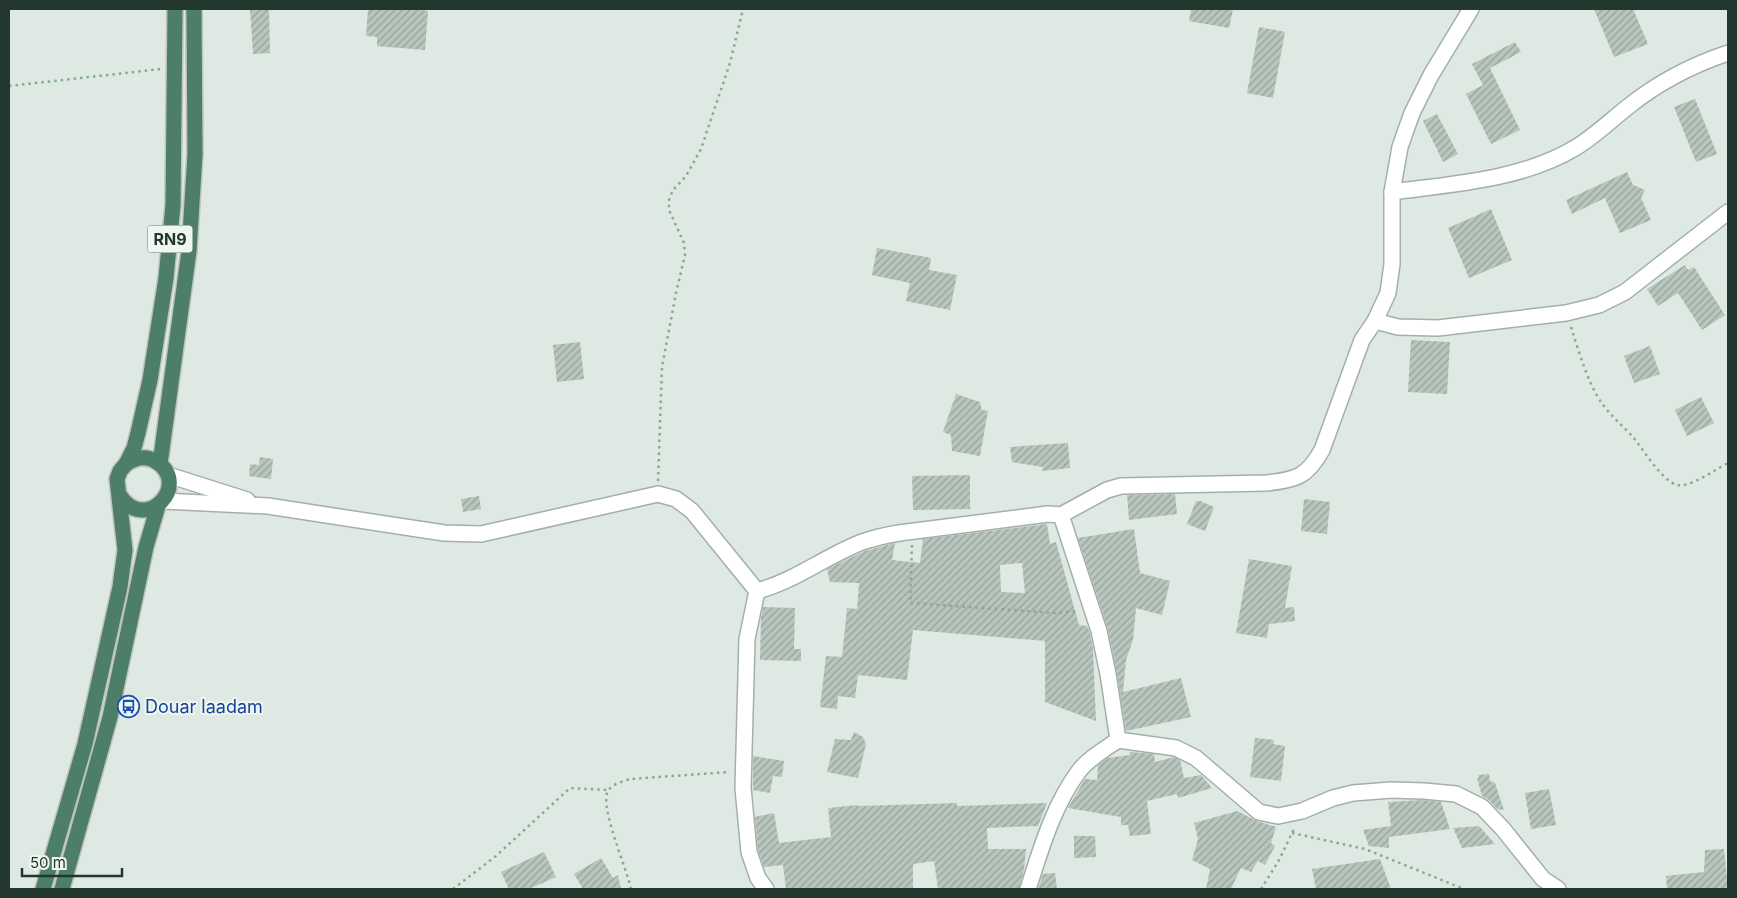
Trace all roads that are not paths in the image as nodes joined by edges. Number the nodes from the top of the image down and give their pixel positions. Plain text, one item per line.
1 (175, 9) edge
2 (194, 9) edge
3 (1471, 9) edge
4 (1728, 53) edge
5 (1392, 192) junction
6 (1728, 212) edge
7 (1375, 321) junction
8 (126, 464) junction
9 (164, 469) junction
10 (120, 496) junction
11 (160, 504) junction
12 (268, 506) junction
13 (1062, 514) junction
14 (757, 591) junction
15 (1118, 740) junction
16 (43, 889) edge
17 (62, 889) edge
18 (766, 889) edge
19 (1028, 889) edge
20 (1558, 889) edge

1 - 8 highway, RN9
2 - 9 highway, RN9
3 - 5 street
4 - 5 street
5 - 7 street
6 - 7 street
7 - 13 street
8 - 9 highway
8 - 10 highway, RN9
9 - 11 highway, RN9
9 - 12 street
10 - 11 highway
10 - 16 highway, RN9
11 - 12 street
11 - 17 highway, RN9
12 - 14 street
13 - 14 street
13 - 15 street
14 - 18 street
15 - 19 street
15 - 20 street

